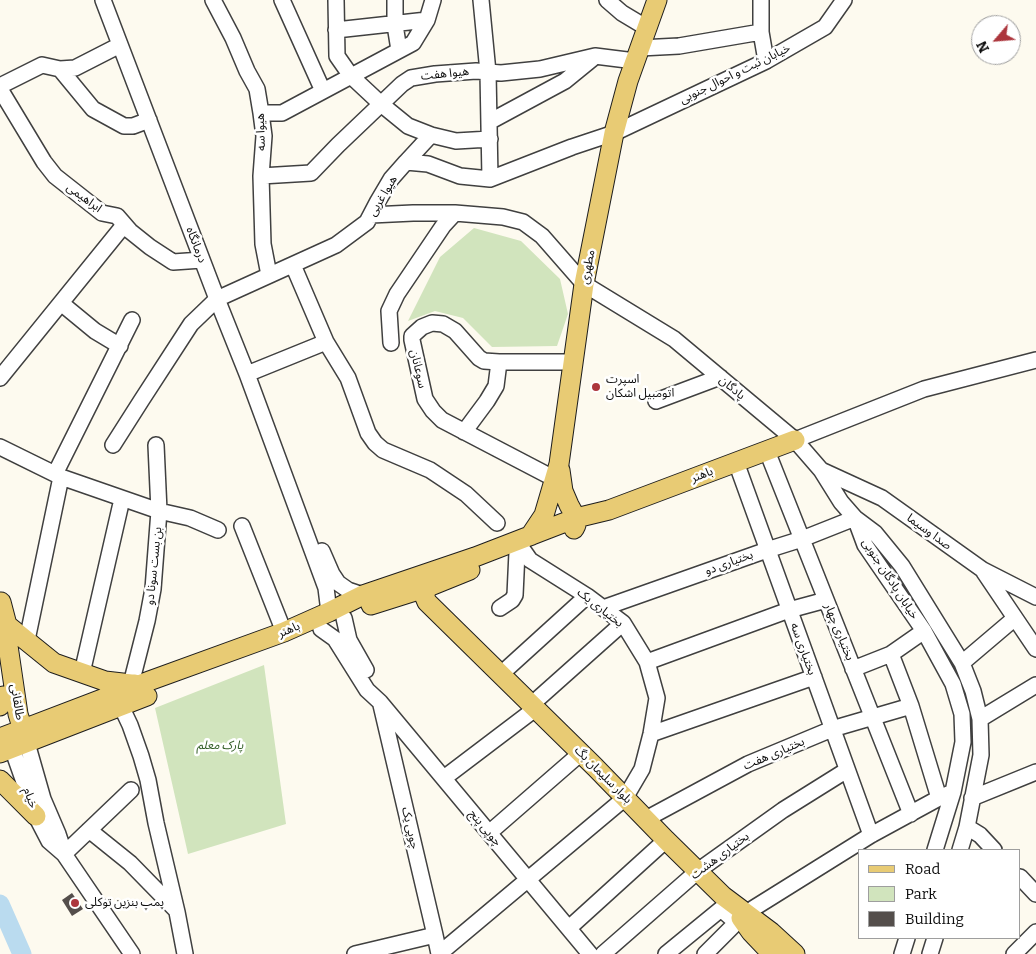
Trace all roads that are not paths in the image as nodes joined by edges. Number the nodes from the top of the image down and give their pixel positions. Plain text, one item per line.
1 (103, 0) edge
2 (213, 0) edge
3 (282, 0) edge
4 (336, 0) edge
5 (395, 0) edge
6 (433, 0) edge
7 (481, 0) edge
8 (607, 0) edge
9 (657, 0) edge
10 (761, 0) edge
11 (844, 0) edge
12 (427, 20) junction
13 (395, 24) junction
14 (647, 28) junction
15 (336, 30) junction
16 (761, 32) junction
17 (120, 45) junction
18 (399, 50) junction
19 (637, 55) junction
20 (595, 56) junction
21 (766, 61) junction
22 (60, 68) junction
23 (488, 72) junction
24 (351, 76) junction
25 (0, 88) edge
26 (323, 91) junction
27 (381, 104) junction
28 (262, 113) junction
29 (149, 120) junction
30 (489, 122) junction
31 (614, 132) junction
32 (431, 135) junction
33 (490, 140) junction
34 (406, 162) junction
35 (261, 176) junction
36 (490, 179) junction
37 (455, 213) junction
38 (370, 215) junction
39 (124, 225) junction
40 (202, 260) junction
41 (293, 265) junction
42 (269, 275) junction
43 (584, 284) junction
44 (216, 299) junction
45 (61, 303) junction
46 (132, 320) dead end
47 (326, 342) junction
48 (391, 343) dead end
49 (120, 346) junction
50 (1036, 360) edge
51 (499, 362) junction
52 (573, 362) junction
53 (247, 374) junction
54 (720, 377) junction
55 (0, 378) edge
56 (656, 400) dead end
57 (464, 432) junction
58 (795, 440) junction
59 (113, 445) dead end
60 (156, 445) dead end
61 (0, 447) edge
62 (767, 451) junction
63 (736, 462) junction
64 (821, 470) junction
65 (557, 471) junction
66 (58, 476) junction
67 (290, 491) junction
68 (122, 499) junction
69 (159, 511) junction
70 (855, 518) junction
71 (497, 523) dead end
72 (574, 525) junction
73 (242, 526) dead end
74 (218, 530) dead end
75 (802, 539) junction
76 (524, 546) junction
77 (767, 550) junction
78 (983, 570) junction
79 (428, 587) junction
80 (363, 595) junction
81 (587, 596) junction
82 (1036, 597) edge
83 (826, 600) junction
84 (2, 605) edge
85 (500, 608) dead end
86 (603, 608) junction
87 (789, 610) junction
88 (1015, 618) junction
89 (332, 620) junction
90 (623, 623) junction
91 (924, 631) junction
92 (284, 632) junction
93 (27, 640) junction
94 (1036, 649) edge
95 (891, 654) junction
96 (0, 656) edge
97 (647, 662) junction
98 (962, 662) junction
99 (853, 669) junction
100 (82, 674) junction
101 (500, 675) junction
102 (814, 677) junction
103 (140, 683) junction
104 (1036, 685) edge
105 (2, 701) edge
106 (380, 702) junction
107 (121, 706) junction
108 (911, 706) junction
109 (533, 707) junction
110 (873, 718) junction
111 (980, 719) junction
112 (832, 729) junction
113 (652, 734) junction
114 (11, 741) edge
115 (581, 753) junction
116 (847, 770) junction
117 (1036, 772) edge
118 (444, 778) junction
119 (0, 780) edge
120 (131, 790) dead end
121 (946, 795) junction
122 (625, 798) junction
123 (972, 798) junction
124 (911, 814) junction
125 (36, 816) junction
126 (646, 819) junction
127 (967, 827) junction
128 (89, 830) junction
129 (489, 833) junction
130 (871, 835) junction
131 (666, 840) junction
132 (935, 849) edge
133 (960, 849) edge
134 (993, 849) edge
135 (64, 854) junction
136 (699, 870) junction
137 (1021, 878) edge
138 (528, 879) junction
139 (1036, 894) edge
140 (177, 912) junction
141 (741, 918) junction
142 (569, 928) junction
143 (1036, 932) edge
144 (435, 935) junction
145 (907, 939) edge
146 (935, 939) edge
147 (132, 954) edge
148 (184, 954) edge
149 (355, 954) edge
150 (439, 954) edge
151 (590, 954) edge
152 (603, 954) edge
153 (666, 954) edge
154 (705, 954) edge
155 (772, 954) edge
156 (795, 954) edge
157 (902, 954) edge
158 (930, 954) edge
159 (1014, 954) edge

1 - 17 street, درمانگاه
2 - 28 street, هیوا سه
3 - 26 street
4 - 15 street
5 - 13 street
6 - 12 street
7 - 23 street
8 - 14 street
9 - 14 main road, مطهری
10 - 16 street
11 - 21 street, خیابان ثبت و احوال جنوبی
12 - 13 street
12 - 18 street
13 - 15 street
13 - 18 street
14 - 19 main road, مطهری
15 - 24 street
16 - 19 street, هیوا هفت
16 - 21 street
17 - 22 street
17 - 29 street, درمانگاه
18 - 24 street
19 - 20 street, هیوا هفت
19 - 31 main road, مطهری
20 - 23 street, هیوا هفت
20 - 30 street
21 - 31 street, خیابان ثبت و احوال جنوبی
22 - 25 street
22 - 29 street
23 - 27 street, هیوا هفت
23 - 30 street
24 - 26 street
24 - 27 street
25 - 39 street, ابراهیمی
26 - 28 street
27 - 32 street
27 - 35 street, هیوا هفت
28 - 35 street, هیوا سه
29 - 40 street, درمانگاه
30 - 33 street
31 - 36 street, هیوا غربی
31 - 43 main road, مطهری
32 - 33 street
32 - 34 street
33 - 36 street
34 - 36 street, هیوا غربی
34 - 38 street, هیوا غربی
35 - 42 street, هیوا سه
37 - 38 street, پادگان
37 - 43 street, پادگان
37 - 48 street
38 - 41 street, هیوا غربی
39 - 40 street, ابراهیمی
39 - 45 street
40 - 44 street, درمانگاه
41 - 42 street, هیوا غربی
41 - 47 street
42 - 44 street, هیوا غربی
43 - 52 main road, مطهری
43 - 54 street, پادگان
44 - 53 street, درمانگاه
44 - 59 street
45 - 49 street
45 - 55 street
46 - 49 street
47 - 53 street
47 - 71 street
49 - 66 street
50 - 58 street
51 - 52 street, سوعانان
51 - 57 street
51 - 57 street, سوعانان
52 - 65 main road, مطهری
53 - 67 street, درمانگاه
54 - 56 street
54 - 58 street, پادگان
57 - 65 street, سوعانان
58 - 62 main road, باهنر
58 - 64 street, پادگان
60 - 69 street, بن بست سونا دو
61 - 66 street
62 - 63 main road, باهنر
62 - 75 street, بختیاری چهار
63 - 72 main road, باهنر
63 - 77 street, بختیاری سه
64 - 70 street, پادگان
64 - 78 street, صدا وسیما
65 - 72 main road
65 - 76 main road, مطهری
66 - 68 street
66 - 93 street
67 - 80 street, درمانگاه
67 - 89 street, درمانگاه
68 - 69 street
68 - 100 street
69 - 74 street
69 - 103 street, بن بست سونا دو
70 - 75 street, بختیاری دو
70 - 91 street, خیابان پادگان جنوبی
70 - 98 street, خیابان پادگان جنوبی
72 - 76 main road, باهنر
73 - 92 street
75 - 77 street, بختیاری دو
75 - 83 street, بختیاری چهار
76 - 79 main road, باهنر
76 - 80 main road, باهنر
76 - 81 street, بختیاری یک
76 - 85 street
77 - 86 street, بختیاری دو
77 - 87 street, بختیاری سه
78 - 82 street, صدا وسیما
78 - 88 street
79 - 89 main road, باهنر
79 - 101 main road, بلوار سلیمان بگ
80 - 89 main road, باهنر
81 - 86 street, بختیاری یک
81 - 101 street
83 - 87 street
83 - 99 street, بختیاری چهار
84 - 93 main road
84 - 114 main road, طالقانی
86 - 90 street, بختیاری یک
87 - 97 street
87 - 102 street, بختیاری سه
88 - 94 street
88 - 98 street
89 - 92 main road, باهنر
89 - 106 street, چوپی یک
89 - 106 street
89 - 107 main road, باهنر
90 - 97 street, بختیاری یک
90 - 109 street
91 - 95 street
91 - 121 street, خیابان پادگان جنوبی
92 - 103 main road, باهنر
93 - 100 main road
95 - 99 street
95 - 108 street
96 - 105 main road, طالقانی
97 - 113 street, بختیاری یک
98 - 111 street, خیابان پادگان جنوبی
99 - 110 street, بختیاری چهار
100 - 103 main road
101 - 109 main road, بلوار سلیمان بگ
102 - 112 street, بختیاری سه
102 - 113 street
103 - 114 main road, باهنر
104 - 111 street
105 - 114 main road, طالقانی
106 - 118 street, چوپی پنج
106 - 144 street, چوپی یک
107 - 114 main road, باهنر
107 - 140 street
108 - 110 street, بختیاری هفت
108 - 121 street
109 - 115 main road, بلوار سلیمان بگ
109 - 118 street
110 - 112 street, بختیاری هفت
110 - 124 street, بختیاری چهار
111 - 123 street, خیابان پادگان جنوبی
112 - 116 street, بختیاری سه
112 - 126 street, بختیاری هفت
113 - 122 street, بختیاری یک
114 - 125 street, خیام
114 - 135 street, خیام
115 - 122 main road, بلوار سلیمان بگ
115 - 129 street
116 - 130 street, بختیاری سه
116 - 136 street, بختیاری هشت
117 - 123 street
118 - 129 street, چوپی پنج
119 - 125 main road
120 - 128 street
121 - 124 street
121 - 132 street, خیابان پادگان جنوبی
122 - 126 main road, بلوار سلیمان بگ
122 - 138 street, بختیاری یک
123 - 127 street, خیابان پادگان جنوبی
124 - 130 street
125 - 135 street, خیام
126 - 131 main road, بلوار سلیمان بگ
127 - 133 street, خیابان پادگان جنوبی
127 - 134 street
128 - 135 street
128 - 140 street
129 - 138 street, چوپی پنج
130 - 141 street
131 - 136 main road, بلوار سلیمان بگ
131 - 142 street
135 - 147 street, خیام
136 - 141 main road, بلوار سلیمان بگ
136 - 152 street, بختیاری هشت
137 - 139 street
138 - 142 street, چوپی پنج
138 - 150 street, بختیاری یک
140 - 148 street
141 - 153 street
141 - 154 street
141 - 155 main road
141 - 156 main road, بلوار سلیمان بگ
142 - 151 street, چوپی پنج
143 - 159 street
144 - 149 street
144 - 150 street, چوپی یک
145 - 157 street
146 - 158 street

